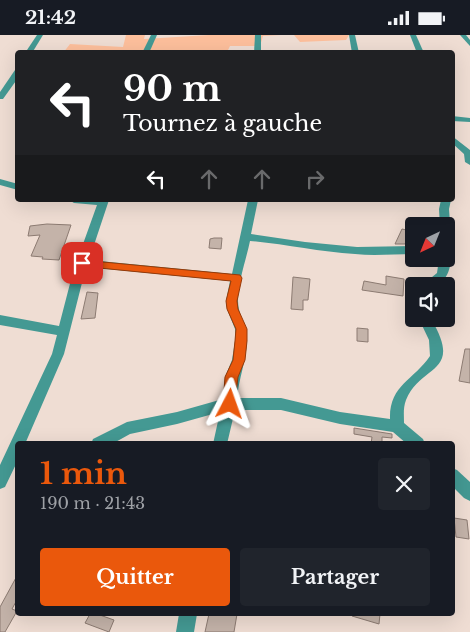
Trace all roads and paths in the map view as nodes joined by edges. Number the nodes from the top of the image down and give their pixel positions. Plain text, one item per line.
1 (40, 35) edge
2 (154, 35) edge
3 (258, 35) edge
4 (352, 35) edge
5 (413, 35) edge
6 (463, 35) edge
7 (470, 44) edge
8 (30, 50) edge
9 (146, 50) edge
10 (257, 50) edge
11 (355, 50) edge
12 (420, 50) edge
13 (15, 76) edge
14 (0, 97) edge
15 (455, 118) edge
16 (470, 120) edge
17 (455, 141) edge
18 (470, 162) edge
19 (0, 183) edge
20 (15, 186) edge
21 (104, 202) edge
22 (253, 202) edge
23 (446, 202) edge
24 (445, 217) edge
25 (245, 237) junction
26 (405, 250) edge
27 (82, 263) junction
28 (236, 278) junction
29 (0, 320) edge
30 (428, 327) edge
31 (65, 332) junction
32 (230, 404) junction
33 (397, 426) junction
34 (21, 441) edge
35 (103, 441) edge
36 (221, 441) edge
37 (414, 441) edge
38 (15, 455) edge
39 (455, 478) edge
40 (0, 482) edge
41 (469, 491) edge
42 (188, 616) edge
43 (185, 632) edge

1 - 8 street
2 - 9 street
3 - 10 street
4 - 11 street
5 - 12 street
6 - 7 street
13 - 14 street
15 - 16 street
17 - 18 street
19 - 20 street
21 - 27 street
22 - 25 street
23 - 24 street
25 - 26 street
25 - 28 street
27 - 28 street
27 - 31 street
28 - 32 street
29 - 31 street
30 - 33 street
31 - 34 street
32 - 33 street
32 - 35 street
32 - 36 street
33 - 37 street
38 - 40 street
39 - 41 street
42 - 43 street

